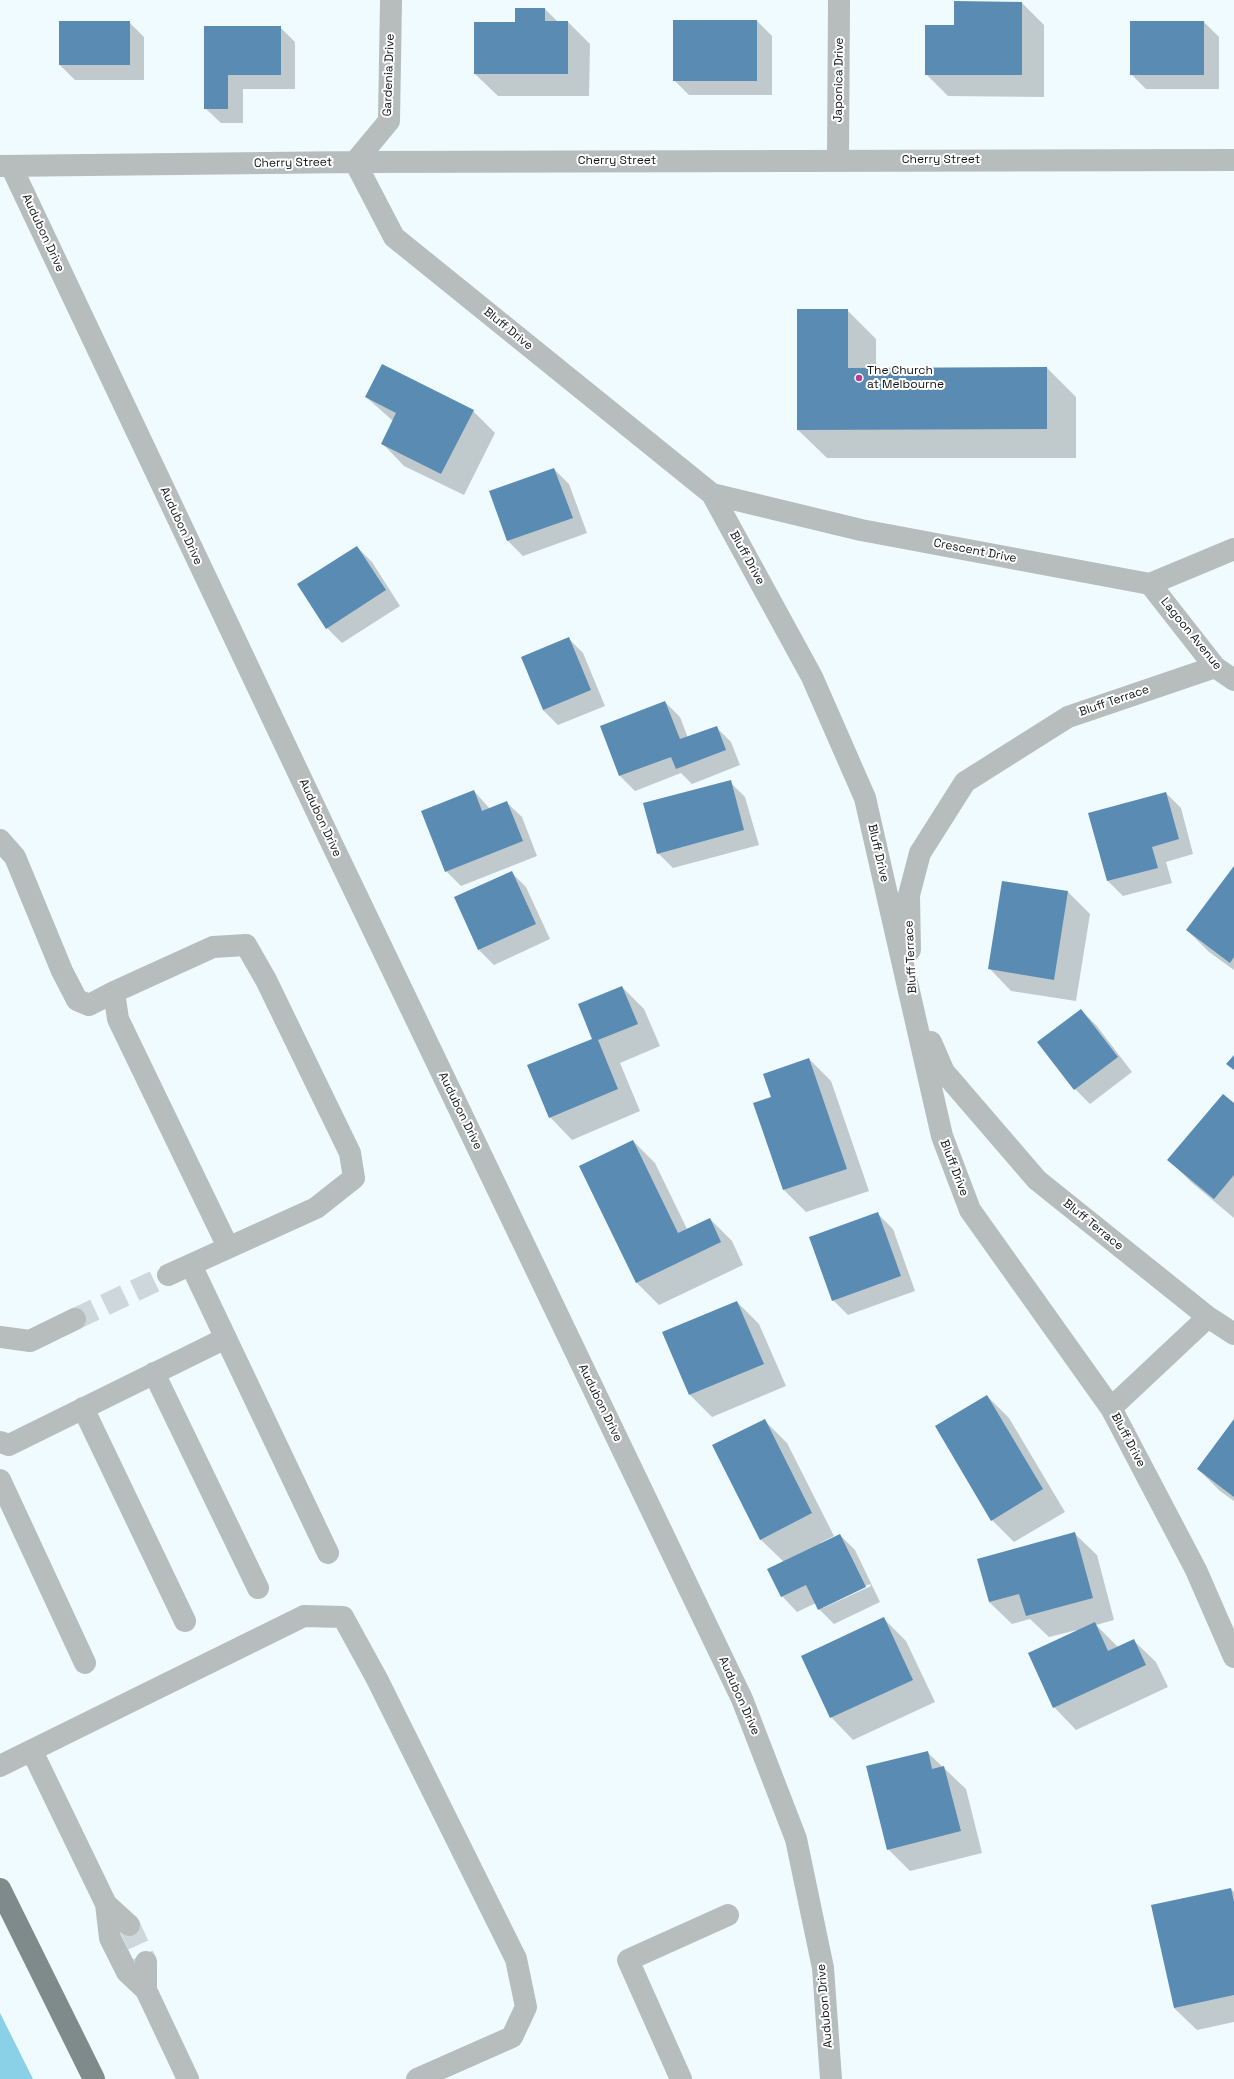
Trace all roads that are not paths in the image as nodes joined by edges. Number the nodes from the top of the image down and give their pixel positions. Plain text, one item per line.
1 (391, 0) edge
2 (839, 0) edge
3 (838, 160) junction
4 (1234, 160) edge
5 (355, 162) junction
6 (6, 166) edge
7 (712, 494) junction
8 (1234, 549) edge
9 (1150, 584) junction
10 (1215, 667) junction
11 (1234, 680) edge
12 (0, 840) edge
13 (114, 992) junction
14 (910, 993) junction
15 (228, 1247) junction
16 (191, 1265) junction
17 (168, 1275) tunnel mouth
18 (1208, 1317) junction
19 (75, 1319) tunnel mouth
20 (1234, 1334) edge
21 (0, 1337) edge
22 (226, 1338) junction
23 (154, 1373) junction
24 (83, 1408) junction
25 (1111, 1408) junction
26 (3, 1447) edge
27 (0, 1480) edge
28 (328, 1553) dead end
29 (258, 1588) dead end
30 (185, 1621) dead end
31 (1234, 1657) edge
32 (85, 1663) dead end
33 (32, 1751) junction
34 (0, 1766) edge
35 (0, 1889) edge
36 (106, 1904) junction
37 (728, 1915) dead end
38 (129, 1925) tunnel mouth
39 (146, 1962) tunnel mouth
40 (146, 1990) junction
41 (94, 2079) edge
42 (188, 2079) edge
43 (417, 2079) edge
44 (681, 2079) edge
45 (831, 2079) edge

1 - 5 street, Gardenia Drive
2 - 3 street, Japonica Drive
3 - 4 street, Cherry Street
3 - 5 street, Cherry Street
5 - 6 street, Cherry Street
5 - 7 street, Bluff Drive
6 - 45 street, Audubon Drive
7 - 9 street, Crescent Drive
7 - 14 street, Bluff Drive
8 - 9 street
9 - 10 street, Lagoon Avenue
10 - 11 street, Lagoon Avenue
10 - 14 street, Bluff Terrace
12 - 13 street
13 - 15 street
13 - 15 street
14 - 18 street, Bluff Terrace
14 - 25 street, Bluff Drive
15 - 16 street
16 - 17 street
16 - 22 street
18 - 20 street, Bluff Terrace
18 - 25 street
19 - 21 street
22 - 23 street
22 - 28 street
23 - 24 street
23 - 29 street
24 - 26 street
24 - 30 street
25 - 31 street, Bluff Drive
27 - 32 street
33 - 34 street
33 - 36 street
33 - 43 street
35 - 41 main road
36 - 38 street
36 - 40 street
37 - 44 street
39 - 40 street
40 - 42 street

